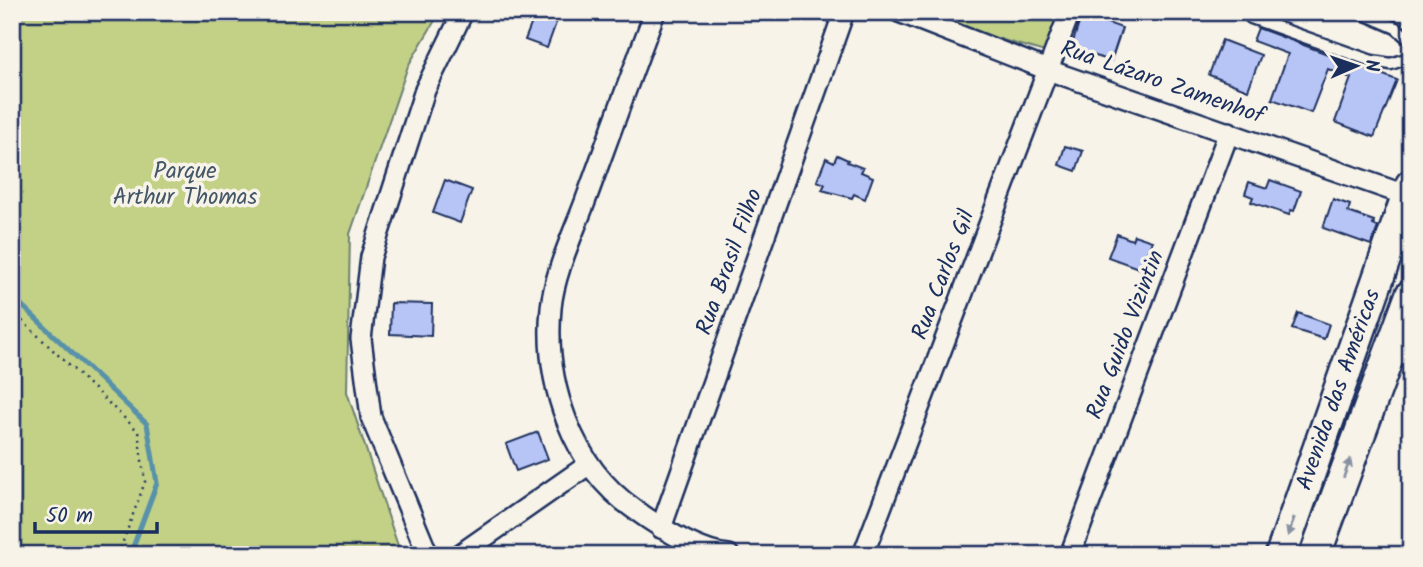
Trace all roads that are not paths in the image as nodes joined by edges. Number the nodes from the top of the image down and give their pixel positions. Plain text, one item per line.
1 (463, 12) edge
2 (655, 12) edge
3 (845, 12) edge
4 (899, 12) edge
5 (1070, 12) edge
6 (1246, 12) edge
7 (1359, 12) edge
8 (932, 18) edge
9 (1411, 40) edge
10 (1411, 57) edge
11 (1048, 70) junction
12 (1229, 132) junction
13 (1409, 192) edge
14 (1411, 295) edge
15 (588, 465) junction
16 (661, 528) junction
17 (428, 555) edge
18 (459, 555) edge
19 (729, 555) edge
20 (863, 555) edge
21 (1070, 555) edge
22 (1281, 555) edge
23 (1315, 555) edge

1 - 17 street
2 - 15 street
3 - 16 street, Rua Brasil Filho
4 - 8 street, Rua Lázaro Zamenhof
5 - 11 street, Rua Carlos Gil
6 - 10 lane
7 - 9 lane
8 - 11 street, Rua Lázaro Zamenhof
11 - 12 street, Rua Lázaro Zamenhof
11 - 20 street, Rua Carlos Gil
12 - 13 street, Rua Lázaro Zamenhof
12 - 21 street, Rua Guido Vizintin
13 -> 22 main road, Avenida das Américas
23 -> 14 main road, Avenida das Américas
15 - 16 street
15 - 18 street
16 - 19 street

